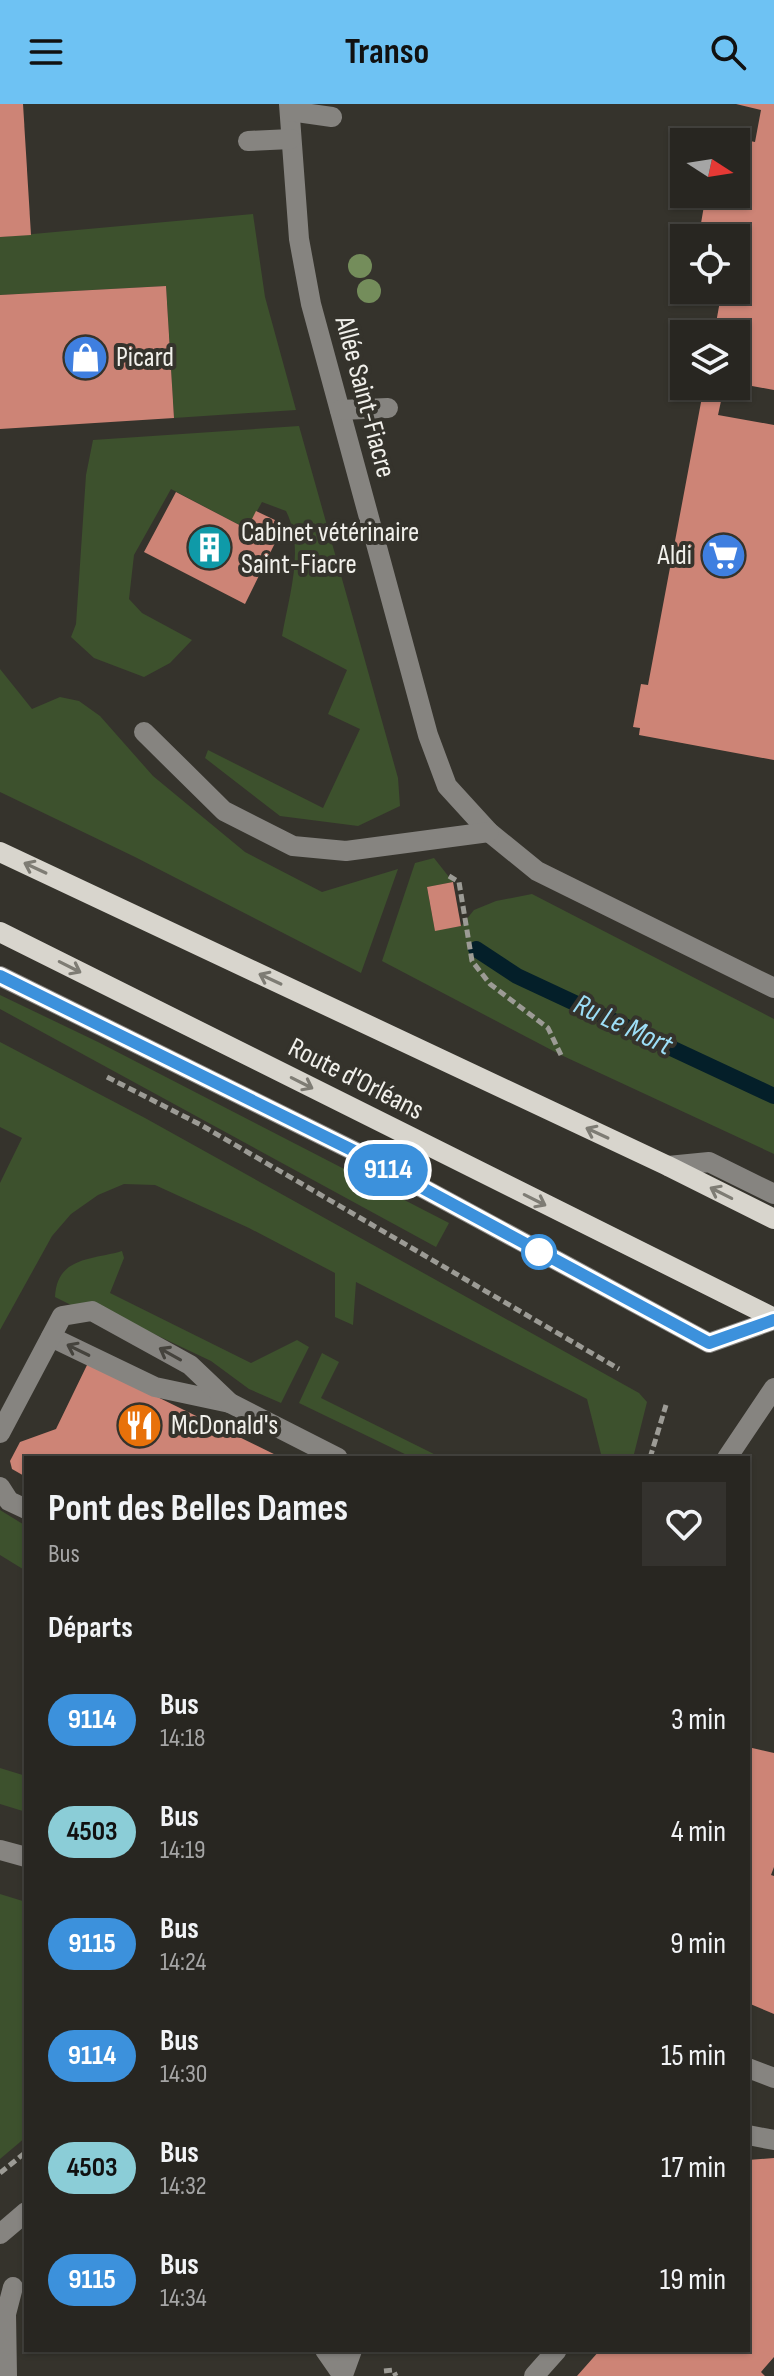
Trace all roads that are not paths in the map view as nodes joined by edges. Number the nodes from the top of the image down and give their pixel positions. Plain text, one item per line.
1 (290, 107) edge
2 (332, 117) dead end
3 (291, 139) junction
4 (248, 141) dead end
5 (388, 408) dead end
6 (340, 410) junction
7 (144, 732) dead end
8 (489, 832) junction
9 (0, 852) edge
10 (0, 932) edge
11 (0, 976) edge
12 (774, 988) edge
13 (668, 1166) junction
14 (774, 1194) edge
15 (774, 1219) edge
16 (774, 1319) edge
17 (51, 1337) junction
18 (774, 1388) edge
19 (230, 1403) junction
20 (0, 1433) edge
21 (729, 1455) edge
22 (334, 1456) edge
23 (0, 1487) edge
24 (24, 1508) edge
25 (0, 1850) edge
26 (24, 1856) edge
27 (750, 2069) edge
28 (774, 2078) edge
29 (750, 2135) edge
30 (774, 2140) edge
31 (24, 2214) edge
32 (0, 2234) edge
33 (13, 2287) edge
34 (326, 2352) edge
35 (351, 2352) edge
36 (555, 2352) edge
37 (7, 2376) edge
38 (343, 2376) edge
39 (534, 2376) edge

1 - 2 street
1 - 3 street, Allée Saint-Fiacre
3 - 4 street
3 - 6 street, Allée Saint-Fiacre
5 - 6 street
6 - 8 street, Allée Saint-Fiacre
7 - 8 street
8 - 12 street, Allée Saint-Fiacre
13 -> 9 main road, Route d'Orléans
10 -> 16 main road, Route d'Orléans
11 - 16 street
13 - 14 street
15 -> 13 main road, Route d'Orléans
19 -> 17 street
19 -> 17 street
17 - 20 street
18 - 21 street
19 - 22 street
23 - 24 street
25 - 26 street
27 - 28 street
29 - 30 street
31 - 32 street
33 - 37 street
34 - 38 street
35 - 38 street
36 - 39 street

